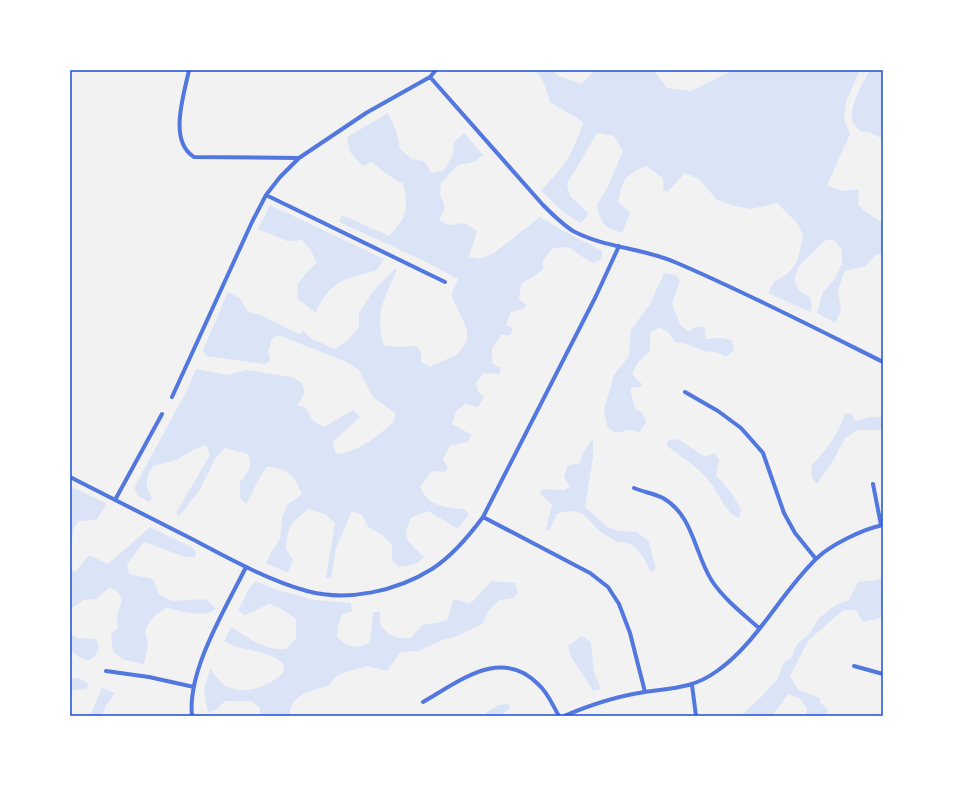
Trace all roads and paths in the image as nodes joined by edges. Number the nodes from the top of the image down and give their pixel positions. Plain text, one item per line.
1 (189, 70) edge
2 (436, 70) edge
3 (430, 77) junction
4 (299, 158) junction
5 (266, 195) junction
6 (619, 246) junction
7 (445, 282) dead end
8 (883, 362) edge
9 (684, 392) dead end
10 (172, 397) dead end
11 (162, 414) dead end
12 (70, 477) edge
13 (873, 484) dead end
14 (634, 488) dead end
15 (115, 500) junction
16 (483, 517) junction
17 (882, 525) edge
18 (816, 559) junction
19 (246, 567) junction
20 (759, 628) junction
21 (854, 666) dead end
22 (106, 671) dead end
23 (883, 674) edge
24 (692, 685) junction
25 (194, 687) junction
26 (645, 692) junction
27 (424, 702) dead end
28 (192, 716) edge
29 (559, 716) edge
30 (564, 716) edge
31 (696, 716) edge

1 - 4 street
2 - 3 street
3 - 4 street
3 - 6 street
4 - 5 street
5 - 7 street
5 - 10 street
6 - 8 street
6 - 16 street
9 - 18 street
11 - 15 street
12 - 15 street
13 - 17 street
14 - 20 street
15 - 19 street
16 - 19 street
16 - 26 street
17 - 18 street
18 - 20 street
19 - 25 street
20 - 24 street
21 - 23 street
22 - 25 street
24 - 26 street
24 - 31 street
25 - 28 street
26 - 30 street
27 - 29 street

